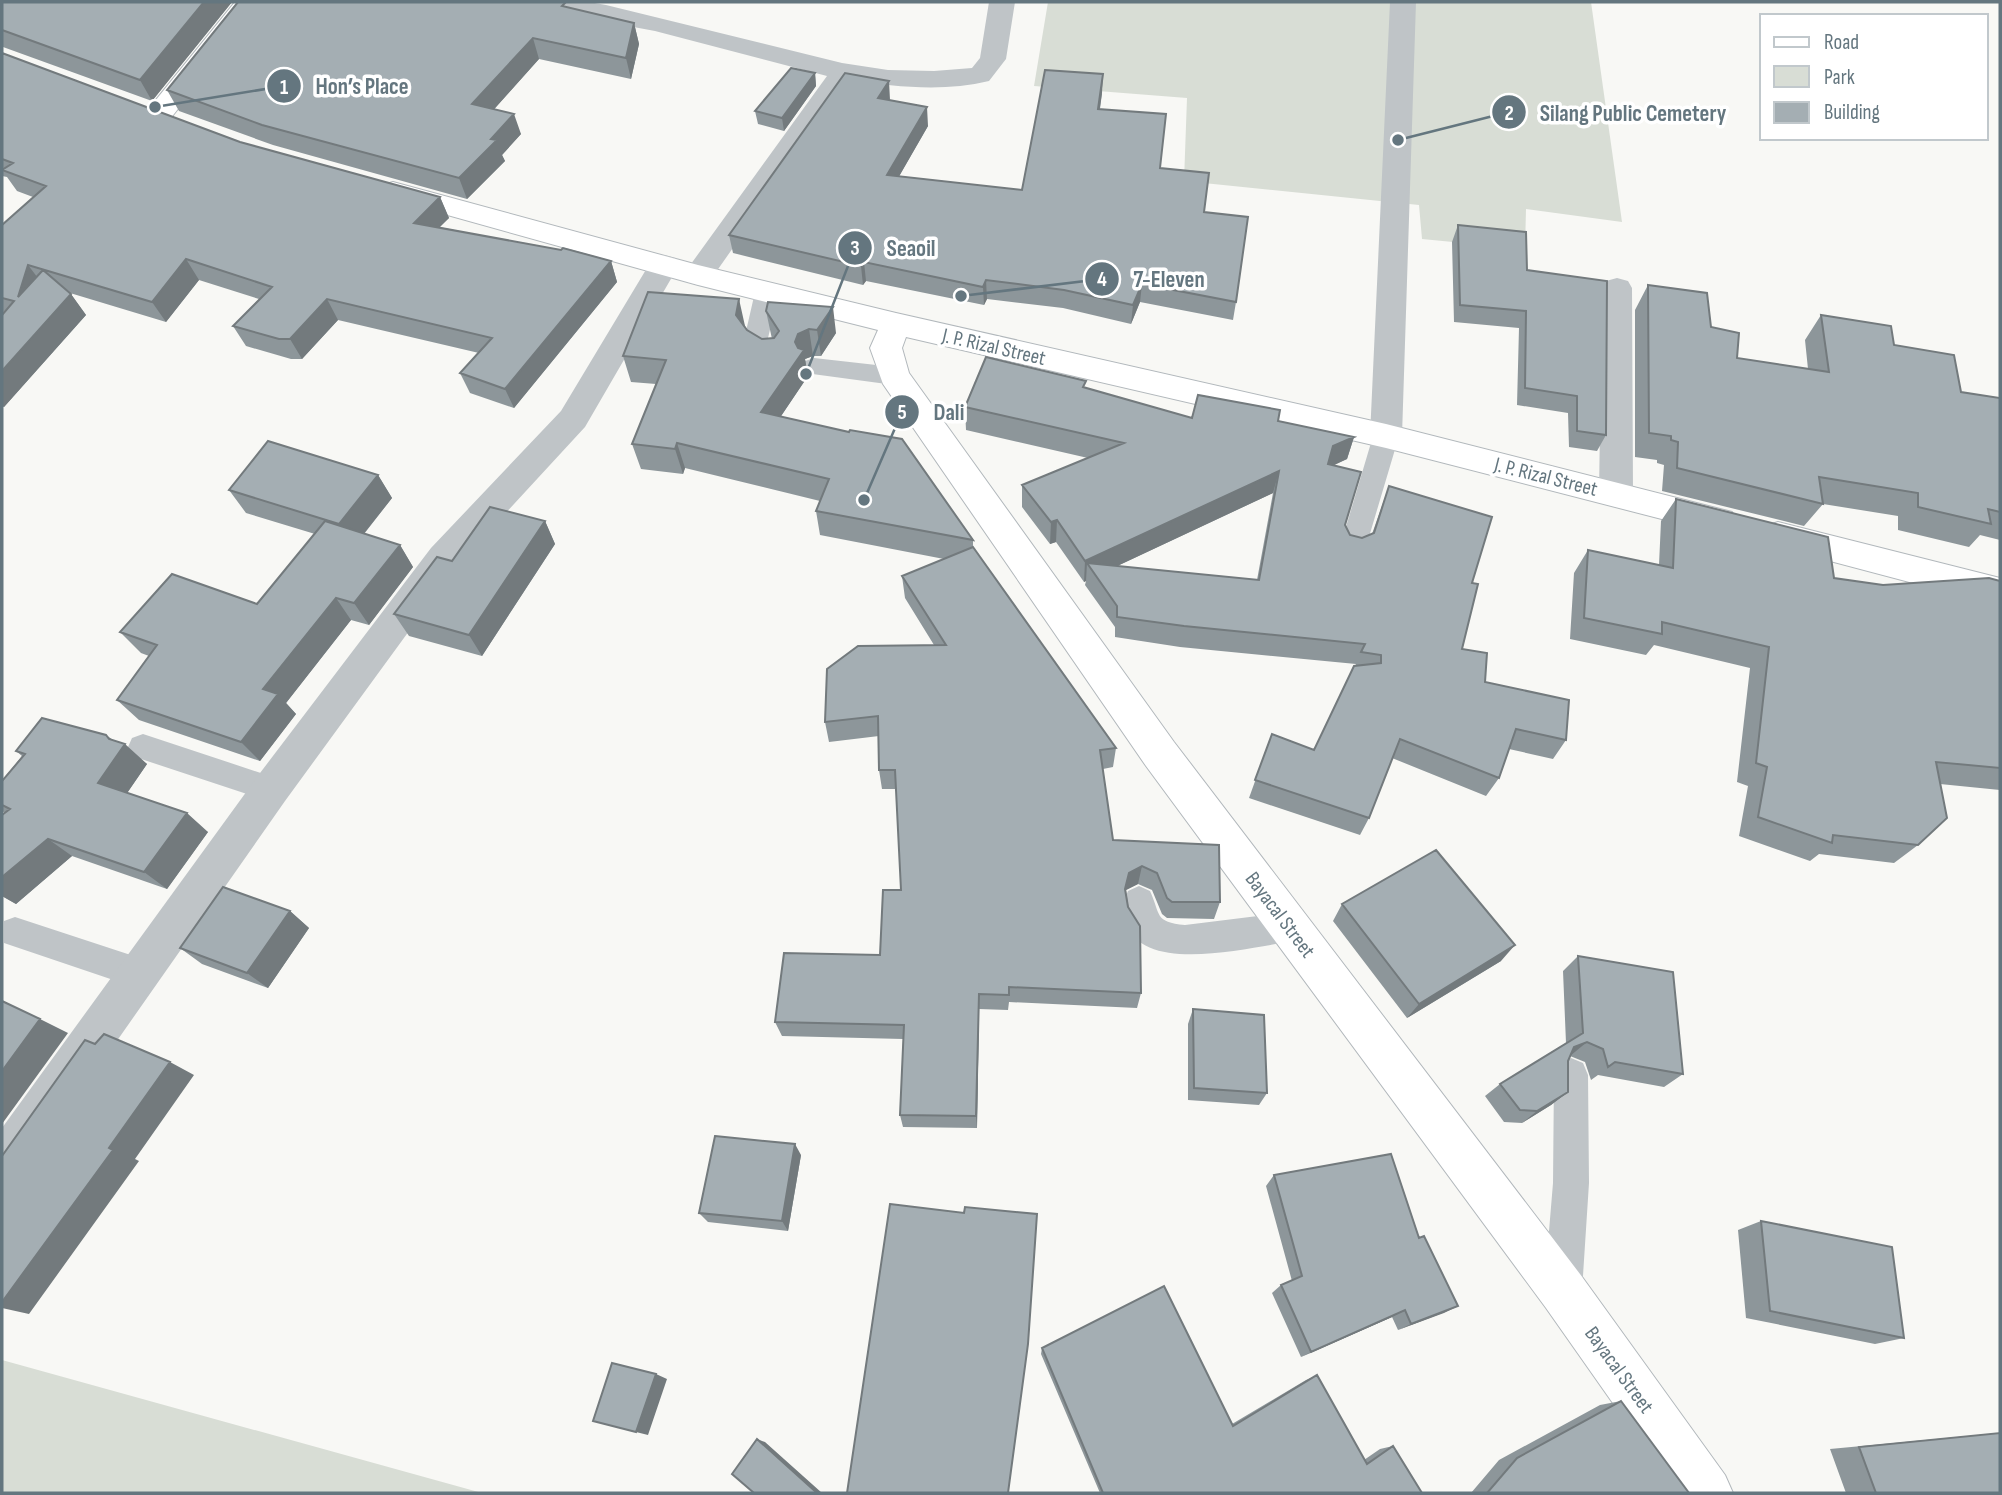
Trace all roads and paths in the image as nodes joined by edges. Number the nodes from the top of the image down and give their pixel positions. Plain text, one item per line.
1 (248, 2) edge
2 (542, 2) edge
3 (1002, 2) edge
4 (1403, 2) edge
5 (844, 71) junction
6 (156, 116) edge
7 (365, 183) edge
8 (681, 270) junction
9 (1617, 288) dead end
10 (767, 292) junction
11 (896, 324) junction
12 (770, 356) edge
13 (814, 367) dead end
14 (894, 376) junction
15 (1386, 436) junction
16 (1616, 494) junction
17 (1353, 547) edge
18 (2000, 592) edge
19 (143, 747) dead end
20 (271, 789) junction
21 (1139, 901) dead end
22 (1289, 927) junction
23 (15, 932) dead end
24 (141, 973) junction
25 (1571, 1075) edge
26 (2, 1166) edge
27 (1563, 1291) junction
28 (1707, 1493) edge

1 - 6 main road
2 - 5 street
3 - 5 street
4 - 15 street
5 - 8 street
7 - 8 main road, J. P. Rizal Street
8 - 10 main road, J. P. Rizal Street
8 - 20 street
9 - 16 street
10 - 11 main road, J. P. Rizal Street
10 - 12 lane
11 - 14 main road, Bayacal Street
11 - 15 main road, J. P. Rizal Street
13 - 14 lane
14 - 22 main road, Bayacal Street
15 - 16 main road, J. P. Rizal Street
15 - 17 lane
16 - 18 main road, J. P. Rizal Street
19 - 20 lane
20 - 24 street
21 - 22 lane
22 - 27 main road, Bayacal Street
23 - 24 lane
24 - 26 street
25 - 27 lane
27 - 28 main road, Bayacal Street

